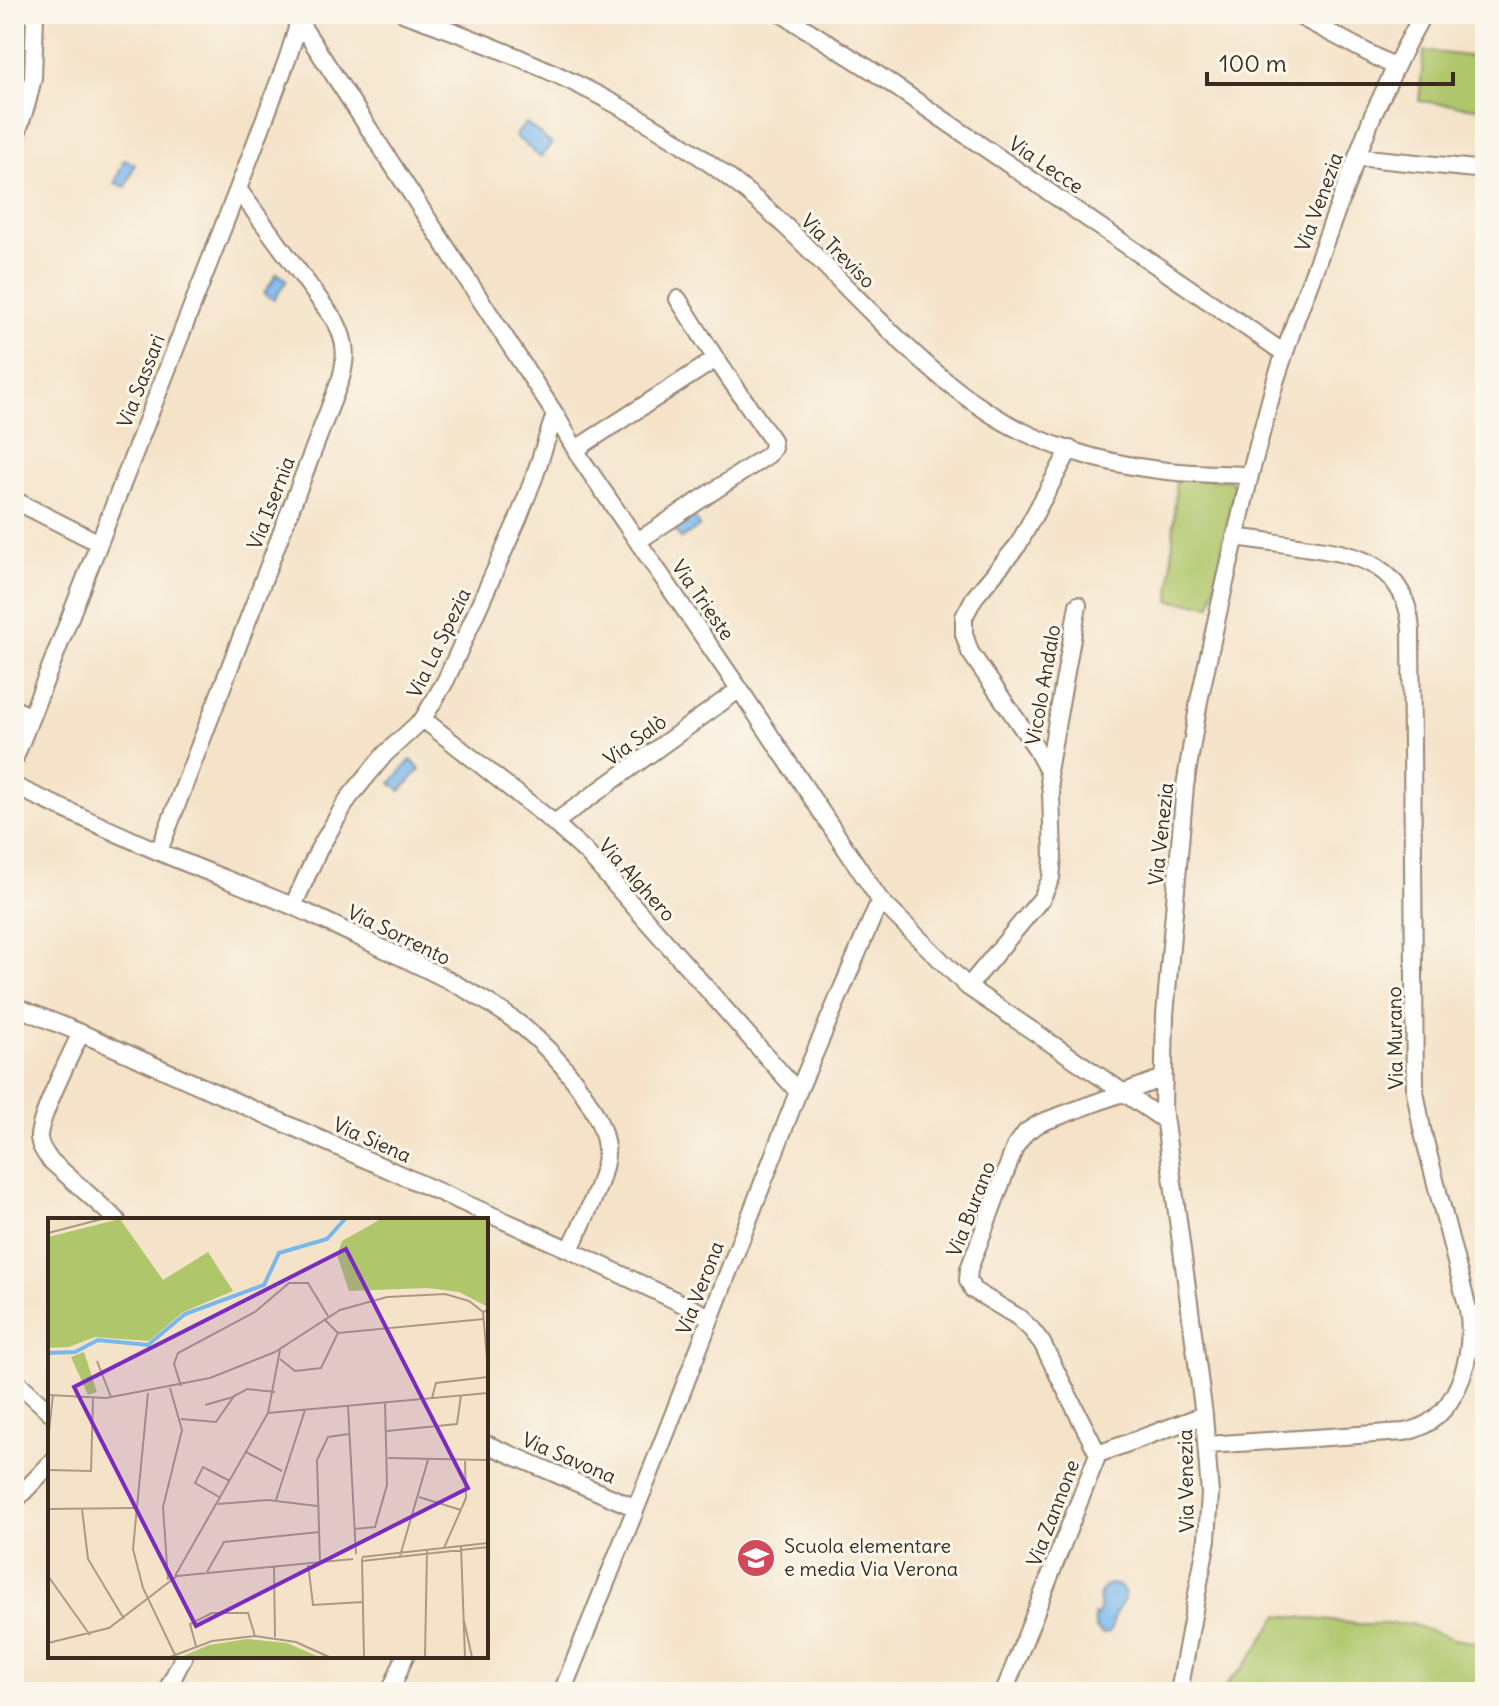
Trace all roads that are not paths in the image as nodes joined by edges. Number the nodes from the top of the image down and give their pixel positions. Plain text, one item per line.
1 (35, 14) edge
2 (405, 14) edge
3 (782, 14) edge
4 (1295, 14) edge
5 (1423, 14) edge
6 (299, 17) edge
7 (1395, 67) junction
8 (14, 142) edge
9 (1357, 157) junction
10 (1485, 170) edge
11 (238, 189) junction
12 (678, 299) dead end
13 (1284, 353) junction
14 (716, 359) junction
15 (555, 414) junction
16 (576, 449) junction
17 (1070, 449) junction
18 (1250, 475) junction
19 (14, 500) edge
20 (1235, 537) junction
21 (638, 541) junction
22 (99, 543) junction
23 (1078, 605) dead end
24 (740, 689) junction
25 (14, 709) edge
26 (30, 716) junction
27 (423, 719) junction
28 (14, 760) edge
29 (1048, 771) junction
30 (14, 786) edge
31 (554, 823) junction
32 (159, 851) junction
33 (880, 900) junction
34 (293, 906) junction
35 (968, 987) junction
36 (14, 1006) edge
37 (81, 1033) junction
38 (1163, 1078) junction
39 (798, 1092) junction
40 (1122, 1093) junction
41 (1164, 1120) junction
42 (115, 1218) edge
43 (570, 1250) junction
44 (710, 1317) junction
45 (14, 1379) edge
46 (48, 1410) edge
47 (1204, 1415) junction
48 (1207, 1445) junction
49 (488, 1449) edge
50 (1098, 1454) junction
51 (48, 1466) edge
52 (14, 1502) edge
53 (636, 1508) junction
54 (183, 1658) edge
55 (404, 1658) edge
56 (166, 1692) edge
57 (390, 1692) edge
58 (562, 1692) edge
59 (1004, 1692) edge
60 (1179, 1692) edge

1 - 8 street
2 - 17 street, Via Treviso
3 - 13 street, Via Lecce
4 - 7 street
5 - 7 street, Via Venezia
6 - 11 street, Via Sassari
6 - 15 street, Via Trieste
7 - 9 street, Via Venezia
9 - 10 street
9 - 13 street, Via Venezia
11 - 22 street, Via Sassari
11 - 32 street, Via Isernia
12 - 14 street
13 - 18 street, Via Venezia
14 - 16 street
14 - 21 street
15 - 16 street, Via Trieste
15 - 27 street, Via La Spezia
16 - 21 street, Via Trieste
17 - 18 street, Via Treviso
17 - 29 street
18 - 20 street, Via Venezia
19 - 22 street
20 - 38 street, Via Venezia
20 - 48 street, Via Murano
21 - 24 street, Via Trieste
22 - 26 street, Via Sassari
23 - 29 street, Vicolo Andalo
24 - 31 street, Via Salò
24 - 33 street, Via Trieste
25 - 26 street
26 - 28 street, Via Sassari
27 - 31 street, Via Alghero
27 - 34 street, Via La Spezia
29 - 35 street
30 - 32 street, Via Sorrento
31 - 39 street, Via Alghero
32 - 34 street, Via Sorrento
33 - 35 street, Via Trieste
33 - 39 street, Via Verona
34 - 43 street, Via Sorrento
35 - 40 street, Via Trieste
36 - 37 street, Via Siena
37 - 42 street
37 - 43 street, Via Siena
38 - 40 street, Via Burano
38 - 41 street, Via Venezia
39 - 44 street, Via Verona
40 - 41 street, Via Trieste
40 - 50 street, Via Burano
41 - 47 street, Via Venezia
43 - 44 street, Via Siena
44 - 53 street, Via Verona
45 - 46 street
47 - 48 street, Via Venezia
47 - 50 street, Via Zannone
48 - 60 street, Via Venezia
49 - 53 street, Via Savona
50 - 59 street, Via Zannone
51 - 52 street
53 - 58 street, Via Verona
54 - 56 street
55 - 57 street

